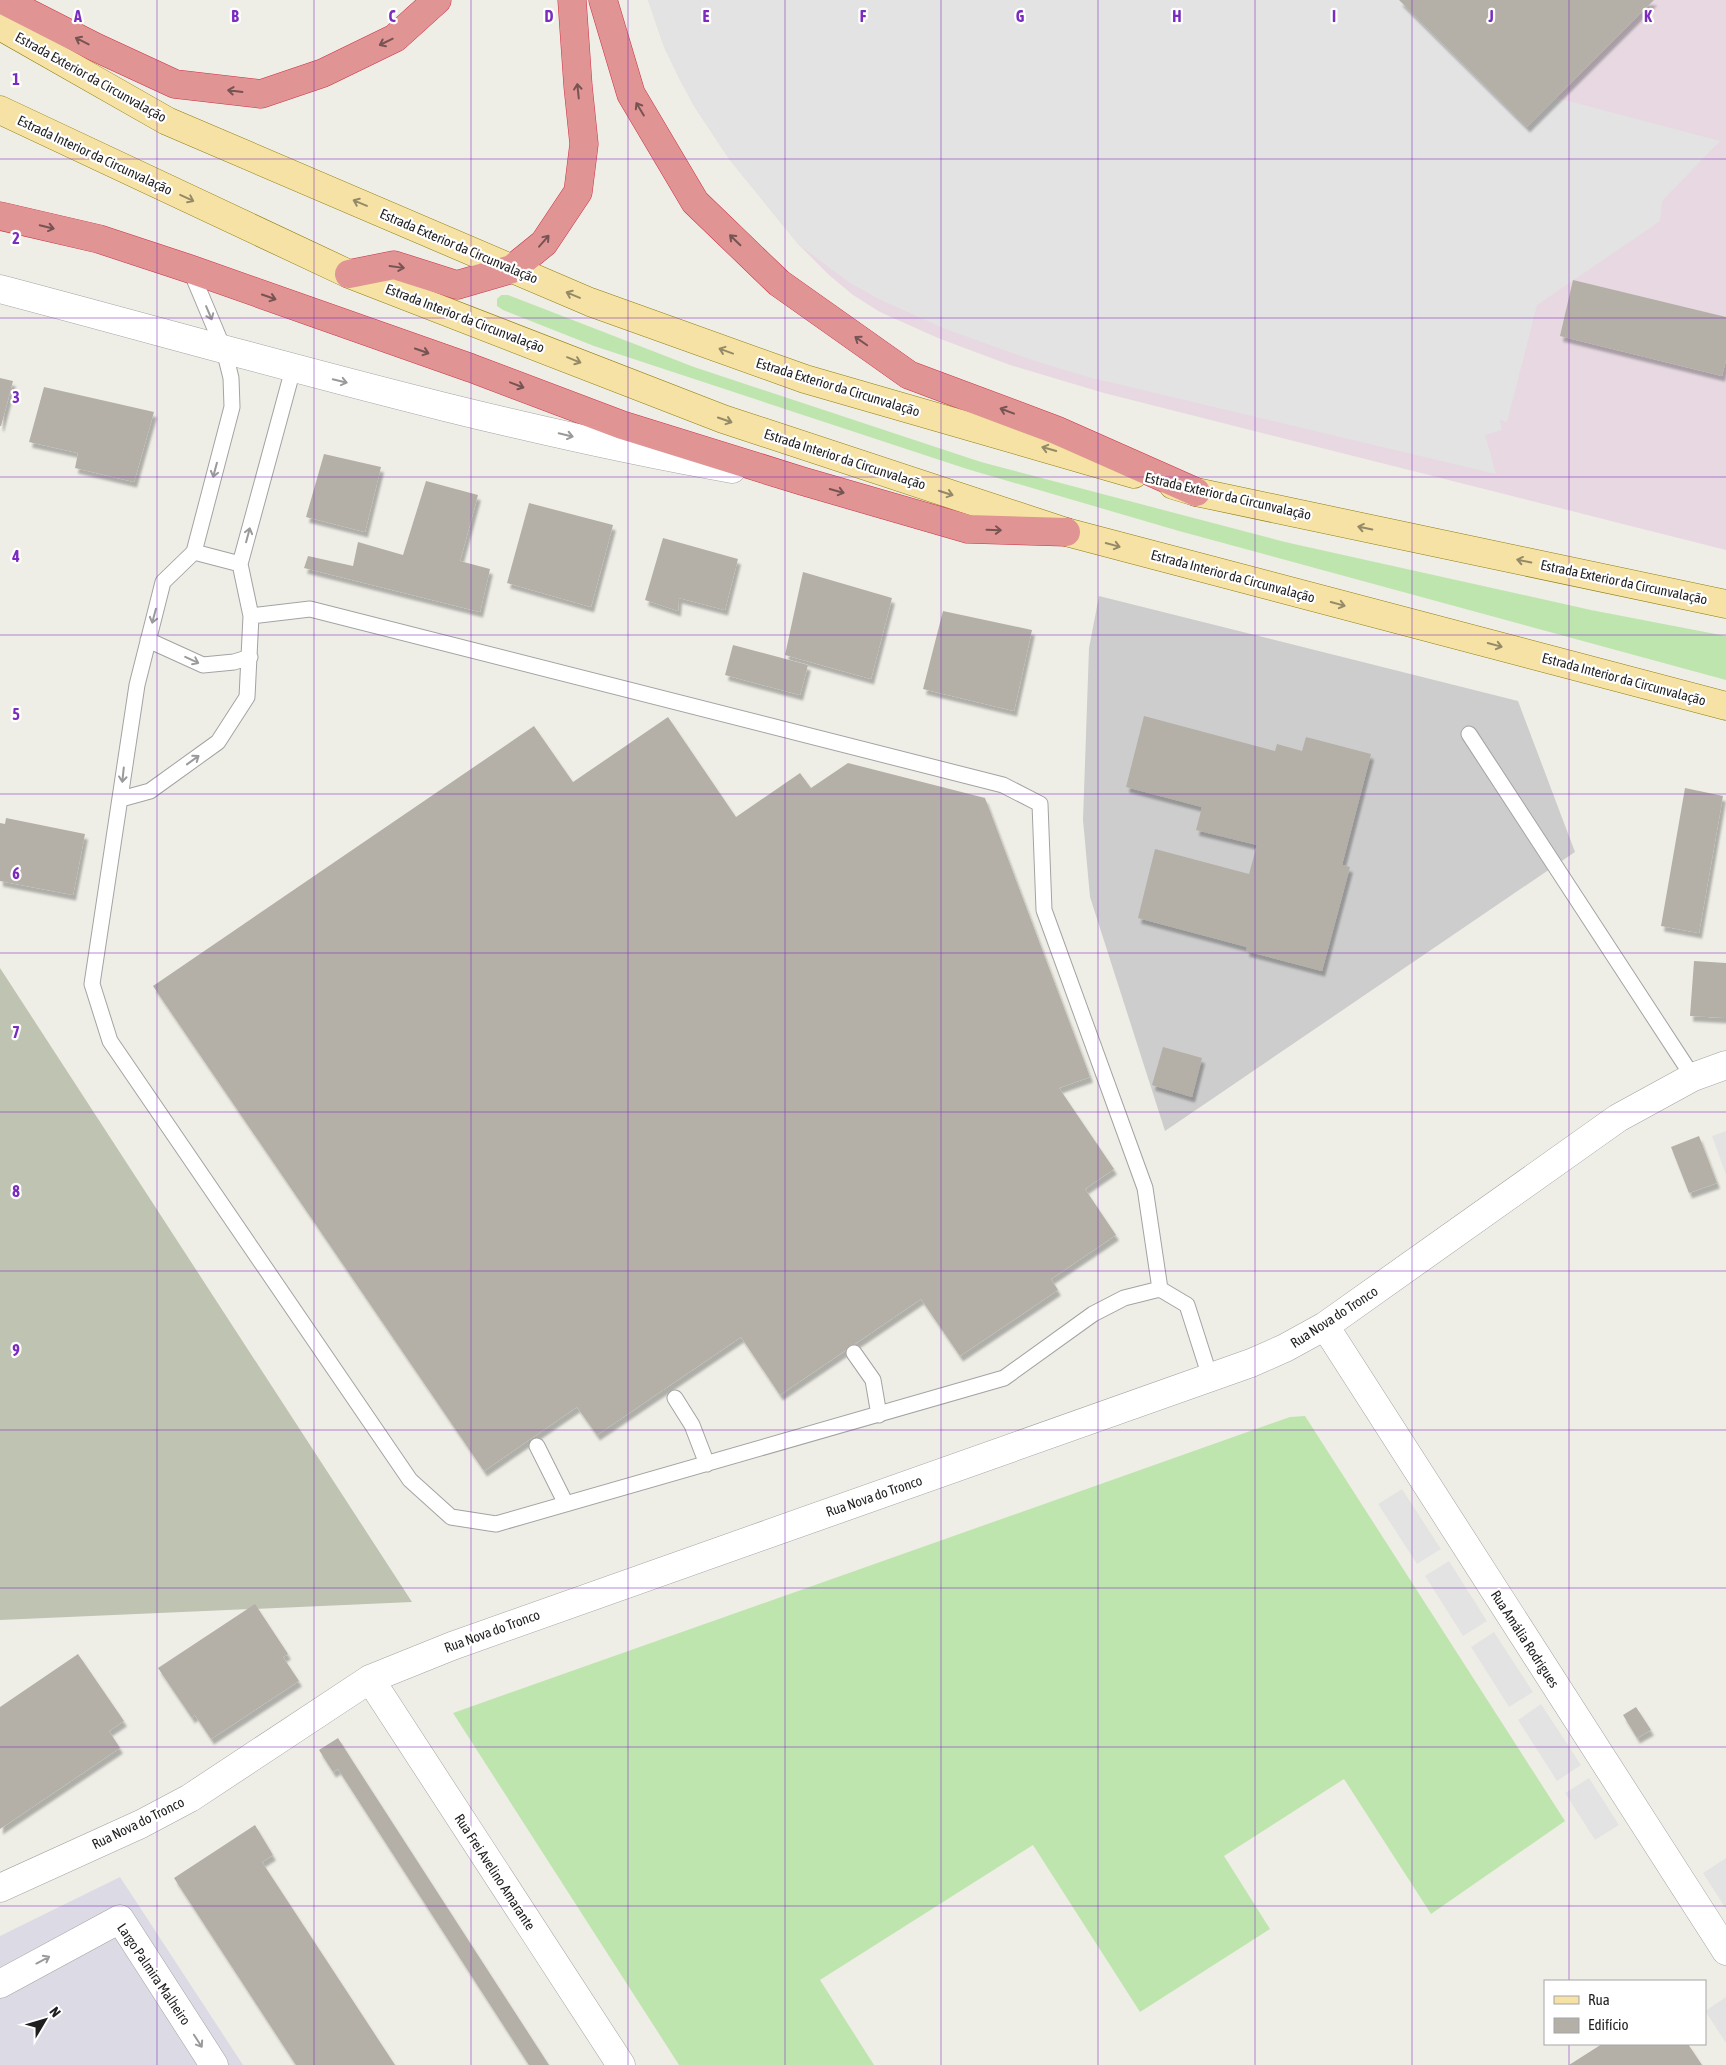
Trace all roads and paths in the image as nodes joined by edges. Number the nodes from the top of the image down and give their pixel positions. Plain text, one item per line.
1 (3, 0) edge
2 (437, 0) edge
3 (572, 0) edge
4 (603, 0) edge
5 (0, 26) edge
6 (0, 110) edge
7 (0, 216) edge
8 (190, 269) junction
9 (512, 269) junction
10 (349, 274) junction
11 (0, 290) edge
12 (224, 350) junction
13 (293, 369) junction
14 (802, 481) junction
15 (1196, 492) junction
16 (1066, 532) junction
17 (194, 552) junction
18 (240, 564) junction
19 (1726, 604) edge
20 (251, 616) junction
21 (148, 640) junction
22 (250, 657) junction
23 (1726, 706) edge
24 (1469, 734) dead end
25 (121, 799) junction
26 (1726, 1066) edge
27 (1693, 1076) junction
28 (1160, 1289) junction
29 (1325, 1326) junction
30 (854, 1353) dead end
31 (1210, 1377) junction
32 (675, 1398) dead end
33 (879, 1415) junction
34 (537, 1446) dead end
35 (707, 1464) junction
36 (566, 1504) junction
37 (370, 1679) junction
38 (0, 1888) edge
39 (1726, 1951) edge
40 (0, 1984) edge
41 (214, 2065) edge
42 (621, 2065) edge

2 -> 1 highway
9 -> 3 highway
15 -> 4 highway
9 -> 5 main road, Estrada Exterior da Circunvalação
6 -> 10 main road, Estrada Interior da Circunvalação
7 -> 8 highway
8 -> 12 lane
8 -> 14 highway
10 -> 9 highway
15 -> 9 main road, Estrada Exterior da Circunvalação
10 -> 16 main road, Estrada Interior da Circunvalação
11 - 12 street
12 - 13 street
12 -> 17 lane
13 -> 14 street
18 -> 13 lane
14 -> 16 highway
19 -> 15 main road, Estrada Exterior da Circunvalação
16 -> 23 main road, Estrada Interior da Circunvalação
17 - 18 lane
17 -> 21 lane
18 - 20 lane
20 - 22 lane
20 - 28 lane
21 -> 22 lane
21 -> 25 lane
25 -> 22 lane
24 - 27 lane
25 - 36 lane
26 - 27 street, Rua Nova do Tronco
27 - 29 street, Rua Nova do Tronco
28 - 31 lane
28 - 33 lane
29 - 31 street, Rua Nova do Tronco
29 - 39 street, Rua Amália Rodrigues
30 - 33 lane
31 - 37 street, Rua Nova do Tronco
32 - 35 lane
33 - 35 lane
34 - 36 lane
35 - 36 lane
37 - 38 street, Rua Nova do Tronco
37 - 42 street, Rua Frei Avelino Amarante
40 -> 41 street, Largo Palmira Malheiro

